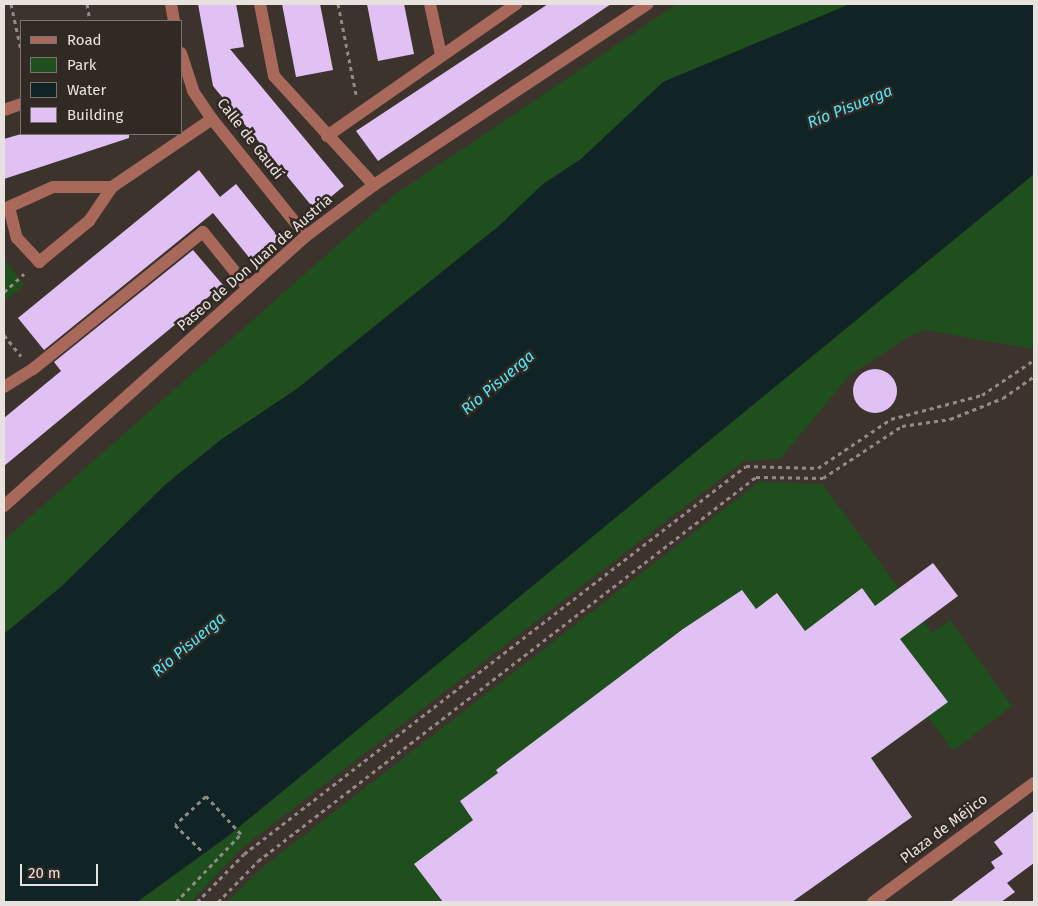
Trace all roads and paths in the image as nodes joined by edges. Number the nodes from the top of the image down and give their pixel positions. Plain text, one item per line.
1 (11, 4) edge
2 (86, 4) edge
3 (171, 4) edge
4 (260, 4) edge
5 (338, 4) edge
6 (430, 4) edge
7 (647, 4) edge
8 (512, 5) edge
9 (90, 20) edge
10 (174, 20) edge
11 (20, 45) edge
12 (441, 55) junction
13 (182, 56) edge
14 (20, 104) edge
15 (4, 110) edge
16 (360, 113) junction
17 (212, 119) junction
18 (327, 136) junction
19 (374, 185) junction
20 (112, 187) junction
21 (306, 236) junction
22 (39, 262) junction
23 (248, 288) junction
24 (4, 292) edge
25 (4, 335) edge
26 (1034, 360) edge
27 (32, 370) junction
28 (1034, 376) edge
29 (4, 387) edge
30 (4, 506) edge
31 (1034, 783) edge
32 (204, 853) dead end
33 (176, 902) edge
34 (197, 902) edge
35 (218, 902) edge
36 (873, 902) edge

1 - 11 path
2 - 9 path
3 - 10 street
4 - 18 street
5 - 16 path
6 - 12 street
7 - 19 street, Paseo de Don Juan de Austria
8 - 12 street
12 - 16 street
13 - 17 street, Calle de Gaudí
14 - 15 street
16 - 18 street
17 - 20 street
17 - 21 street, Calle de Gaudí
18 - 19 street
19 - 21 street, Paseo de Don Juan de Austria
20 - 22 street
20 - 22 street
21 - 23 street, Paseo de Don Juan de Austria
22 - 24 path
23 - 27 street
23 - 30 street, Paseo de Don Juan de Austria
25 - 27 path
26 - 34 path
27 - 29 street
28 - 35 path
31 - 36 street, Plaza de Méjico
32 - 33 path

